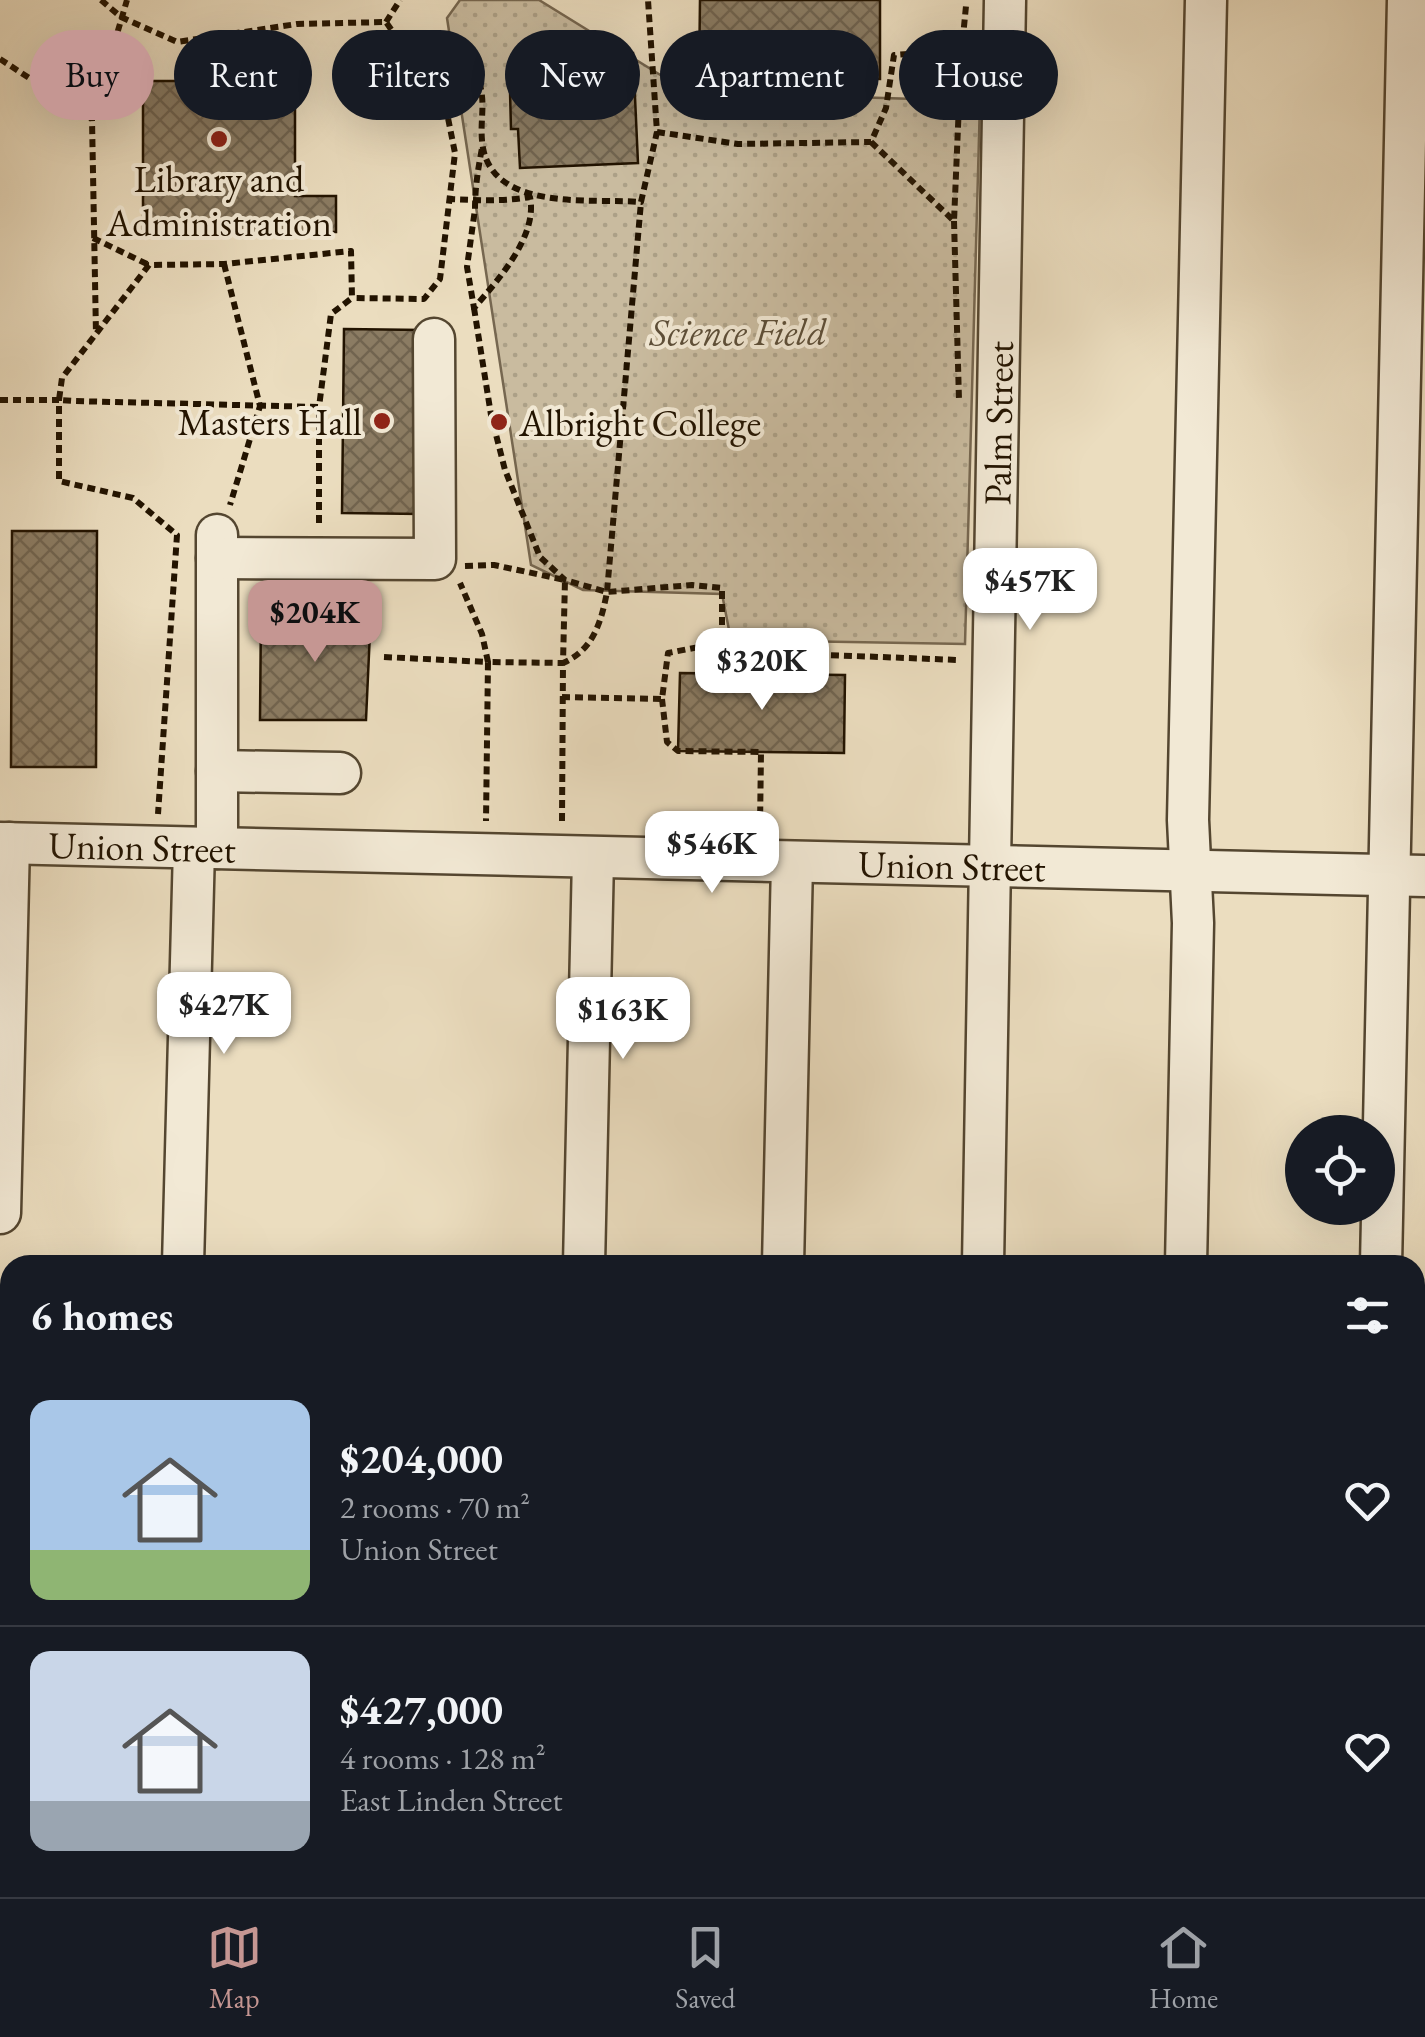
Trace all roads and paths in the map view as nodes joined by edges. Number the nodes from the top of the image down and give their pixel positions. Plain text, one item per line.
1 (102, 0) edge
2 (128, 0) edge
3 (400, 0) edge
4 (648, 0) edge
5 (967, 0) edge
6 (1006, 0) edge
7 (1206, 0) edge
8 (1408, 0) edge
9 (121, 17) junction
10 (386, 22) junction
11 (117, 30) edge
12 (392, 30) edge
13 (964, 30) edge
14 (899, 54) edge
15 (0, 59) edge
16 (1416, 77) edge
17 (30, 78) edge
18 (92, 120) edge
19 (448, 120) edge
20 (483, 120) edge
21 (958, 120) edge
22 (658, 132) junction
23 (871, 142) junction
24 (483, 147) junction
25 (530, 197) junction
26 (447, 198) junction
27 (475, 200) junction
28 (641, 202) junction
29 (93, 238) junction
30 (224, 264) junction
31 (149, 265) junction
32 (352, 298) junction
33 (474, 308) junction
34 (96, 335) junction
35 (434, 340) dead end
36 (0, 400) edge
37 (59, 400) junction
38 (260, 406) junction
39 (320, 407) junction
40 (319, 535) dead end
41 (203, 543) junction
42 (454, 566) dead end
43 (564, 580) junction
44 (607, 592) junction
45 (722, 651) junction
46 (384, 657) dead end
47 (995, 660) junction
48 (488, 662) junction
49 (563, 663) junction
50 (1409, 679) edge
51 (562, 696) junction
52 (662, 699) junction
53 (217, 771) junction
54 (340, 774) dead end
55 (138, 816) dead end
56 (158, 816) junction
57 (467, 821) dead end
58 (486, 821) junction
59 (505, 822) dead end
60 (543, 822) dead end
61 (562, 822) junction
62 (158, 828) dead end
63 (740, 830) dead end
64 (760, 830) junction
65 (209, 838) junction
66 (587, 840) junction
67 (4, 843) edge
68 (786, 847) junction
69 (992, 868) junction
70 (1191, 871) junction
71 (1407, 875) edge
72 (0, 1213) edge
73 (185, 1255) edge
74 (584, 1255) edge
75 (783, 1255) edge
76 (983, 1255) edge
77 (1186, 1255) edge
78 (1382, 1255) edge

1 - 9 path
2 - 9 path
3 - 10 path
4 - 22 path
5 - 13 path
6 - 47 street, Palm Street
7 - 70 street
8 - 16 street
9 - 10 path
9 - 11 path
10 - 12 path
14 - 23 path
15 - 17 path
16 - 50 street
18 - 29 path
19 - 26 path
20 - 24 path
21 - 23 path
22 - 23 path
22 - 28 path
24 - 25 path
24 - 27 path
25 - 27 path
25 - 28 path
25 - 33 path
26 - 27 path
26 - 32 path
27 - 33 path
28 - 44 path
29 - 31 path
29 - 34 path
30 - 31 path
30 - 32 path
30 - 38 path
31 - 34 path
32 - 39 path
33 - 43 path
34 - 37 path
35 - 41 street
36 - 37 path
37 - 38 path
37 - 41 path
38 - 39 path
38 - 41 path
39 - 40 path
41 - 53 street
41 - 56 path
42 - 48 path
43 - 44 path
43 - 49 path
44 - 45 path
44 - 49 path
45 - 47 path
45 - 52 path
46 - 48 path
47 - 69 street, Palm Street
48 - 49 path
48 - 58 path
49 - 51 path
50 - 71 street
51 - 52 path
51 - 61 path
52 - 64 path
53 - 54 street
53 - 65 street
55 - 56 path
56 - 62 path
56 - 65 path
57 - 58 path
58 - 59 path
60 - 61 path
61 - 66 path
63 - 64 path
64 - 68 path
65 - 66 street, Union Street
65 - 67 street, Union Street
65 - 73 street
66 - 68 street, Union Street
66 - 74 street
67 - 72 street
68 - 69 street, Union Street
68 - 75 street
69 - 70 street, Union Street
69 - 76 street, Palm Street
70 - 71 street, Union Street
70 - 77 street
71 - 78 street

